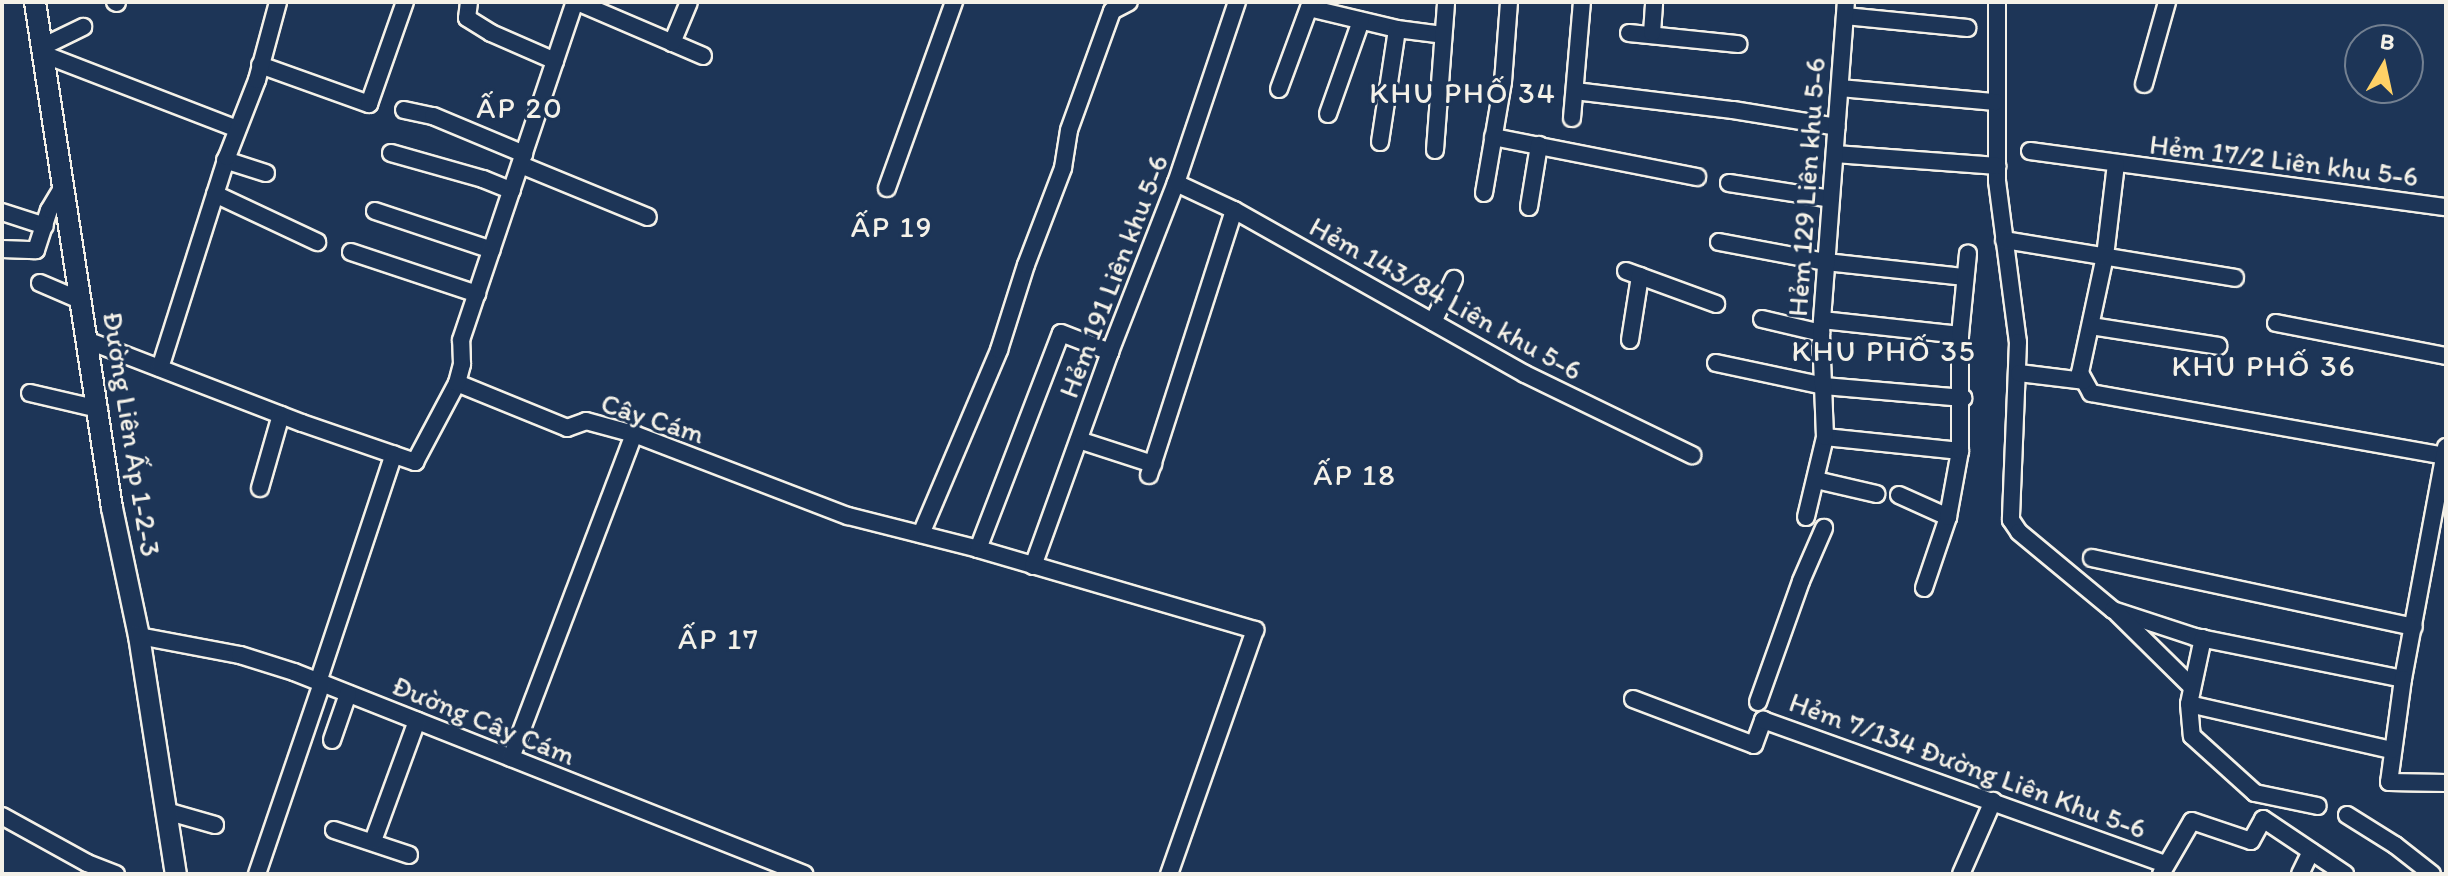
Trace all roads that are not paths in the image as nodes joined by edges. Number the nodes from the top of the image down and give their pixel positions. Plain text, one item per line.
1 (35, 2) edge
2 (278, 2) edge
3 (405, 2) edge
4 (469, 2) edge
5 (576, 2) edge
6 (689, 2) edge
7 (954, 2) edge
8 (1129, 2) edge
9 (1237, 2) edge
10 (1446, 2) edge
11 (1509, 2) edge
12 (1582, 2) edge
13 (1654, 2) edge
14 (1997, 2) edge
15 (2167, 2) edge
16 (1310, 5) edge
17 (1846, 9) edge
18 (1361, 21) junction
19 (83, 27) dead end
20 (1967, 28) dead end
21 (1397, 29) junction
22 (1629, 33) dead end
23 (1652, 33) junction
24 (1443, 35) junction
25 (672, 43) junction
26 (1738, 44) dead end
27 (42, 50) junction
28 (703, 56) dead end
29 (555, 61) junction
30 (260, 65) junction
31 (2144, 84) dead end
32 (1840, 88) junction
33 (1279, 89) dead end
34 (1575, 91) junction
35 (1995, 102) junction
36 (404, 110) dead end
37 (1328, 114) dead end
38 (1572, 118) dead end
39 (1837, 127) junction
40 (237, 129) junction
41 (1493, 137) junction
42 (1380, 142) dead end
43 (1539, 145) junction
44 (1435, 150) dead end
45 (2030, 151) dead end
46 (391, 153) dead end
47 (1835, 154) junction
48 (522, 159) junction
49 (225, 160) junction
50 (2116, 164) junction
51 (1998, 166) junction
52 (266, 173) dead end
53 (1697, 177) dead end
54 (1176, 183) junction
55 (1729, 183) dead end
56 (63, 187) junction
57 (887, 188) dead end
58 (512, 191) junction
59 (1484, 193) dead end
60 (215, 194) junction
61 (1831, 199) junction
62 (1529, 207) dead end
63 (2446, 207) edge
64 (1234, 210) junction
65 (375, 211) dead end
66 (2, 212) edge
67 (648, 217) dead end
68 (45, 226) junction
69 (2004, 240) junction
70 (317, 242) dead end
71 (1719, 242) dead end
72 (2, 249) edge
73 (492, 250) junction
74 (351, 252) dead end
75 (1968, 253) dead end
76 (2105, 256) junction
77 (1826, 262) junction
78 (1965, 277) junction
79 (2235, 278) dead end
80 (1454, 279) dead end
81 (40, 283) dead end
82 (477, 294) junction
83 (82, 301) junction
84 (1716, 304) dead end
85 (1762, 319) dead end
86 (1433, 322) junction
87 (2276, 323) dead end
88 (1821, 326) junction
89 (2091, 326) junction
90 (1960, 335) junction
91 (1630, 340) dead end
92 (89, 341) junction
93 (2218, 346) dead end
94 (1110, 352) junction
95 (2446, 356) edge
96 (1716, 363) dead end
97 (160, 368) junction
98 (2019, 373) junction
99 (457, 383) junction
100 (1824, 386) junction
101 (2088, 387) junction
102 (30, 393) dead end
103 (1963, 398) junction
104 (99, 409) junction
105 (281, 415) junction
106 (634, 434) junction
107 (1825, 437) junction
108 (1079, 440) junction
109 (1960, 451) junction
110 (2445, 452) edge
111 (394, 454) junction
112 (1692, 455) dead end
113 (1816, 480) junction
114 (260, 488) dead end
115 (1876, 494) dead end
116 (1899, 495) dead end
117 (1806, 517) dead end
118 (1948, 517) junction
119 (1824, 528) dead end
120 (921, 534) junction
121 (978, 549) junction
122 (2092, 558) dead end
123 (1033, 566) junction
124 (1924, 588) dead end
125 (2113, 610) junction
126 (2414, 627) junction
127 (139, 636) junction
128 (2203, 638) junction
129 (2403, 679) junction
130 (320, 682) junction
131 (348, 694) junction
132 (2191, 696) junction
133 (1633, 699) dead end
134 (1758, 702) dead end
135 (417, 721) junction
136 (332, 740) dead end
137 (2392, 750) junction
138 (511, 758) junction
139 (2446, 783) edge
140 (2255, 793) junction
141 (1993, 801) junction
142 (2318, 806) dead end
143 (166, 811) junction
144 (2347, 815) dead end
145 (2, 816) edge
146 (2263, 819) junction
147 (215, 825) dead end
148 (334, 830) dead end
149 (373, 841) junction
150 (2311, 851) junction
151 (409, 855) dead end
152 (2163, 869) edge
153 (116, 874) edge
154 (176, 874) edge
155 (257, 874) edge
156 (804, 874) edge
157 (1169, 874) edge
158 (1961, 874) edge
159 (2300, 874) edge
160 (2345, 874) edge
161 (2432, 874) edge

1 - 27 street, Đường Liên Ấp 1-2-3
2 - 30 street
3 - 30 street
4 - 29 street
5 - 25 street
5 - 29 street
6 - 25 street
7 - 57 street
8 - 120 street
9 - 54 street, Hẻm 191 Liên khu 5-6
10 - 24 street
11 - 41 street
12 - 34 street
13 - 23 street
14 - 35 street
15 - 31 street
16 - 18 street
16 - 33 street
17 - 20 street
17 - 32 street, Hẻm 129 Liên khu 5-6
18 - 21 street
18 - 37 street
19 - 27 street
21 - 24 street
21 - 42 street
22 - 23 street
23 - 26 street
24 - 44 street
25 - 28 street
27 - 40 street
27 - 56 street, Đường Liên Ấp 1-2-3
29 - 48 street
30 - 40 street
32 - 35 street
32 - 39 street, Hẻm 129 Liên khu 5-6
34 - 38 street
34 - 39 street
35 - 51 street
36 - 48 street
39 - 47 street, Hẻm 129 Liên khu 5-6
40 - 49 street
41 - 43 street
41 - 59 street
43 - 53 street
43 - 62 street
45 - 50 street, Hẻm 17/2 Liên khu 5-6
46 - 58 street
47 - 51 street
47 - 61 street, Hẻm 129 Liên khu 5-6
48 - 58 street
48 - 67 street
49 - 52 street
49 - 60 street
50 - 63 street, Hẻm 17/2 Liên khu 5-6
50 - 76 street
51 - 69 street
54 - 64 street, Hẻm 143/84 Liên khu 5-6
54 - 94 street, Hẻm 191 Liên khu 5-6
55 - 61 street
56 - 68 street
56 - 83 street, Đường Liên Ấp 1-2-3
58 - 73 street
60 - 70 street
60 - 97 street
61 - 77 street, Hẻm 129 Liên khu 5-6
64 - 86 street, Hẻm 143/84 Liên khu 5-6
64 - 108 street
65 - 73 street
66 - 68 street
68 - 72 street
69 - 76 street
69 - 98 street
71 - 77 street
73 - 82 street
74 - 82 street
75 - 78 street
76 - 79 street
76 - 89 street
77 - 78 street
77 - 88 street, Hẻm 129 Liên khu 5-6
78 - 90 street
80 - 86 street
81 - 83 street
82 - 99 street
83 - 92 street, Đường Liên Ấp 1-2-3
84 - 91 street
85 - 88 street
86 - 112 street, Hẻm 143/84 Liên khu 5-6
87 - 95 street
88 - 90 street
88 - 100 street, Hẻm 129 Liên khu 5-6
89 - 93 street
89 - 101 street
90 - 103 street
92 - 97 street
92 - 104 street, Đường Liên Ấp 1-2-3
94 - 108 street, Hẻm 191 Liên khu 5-6
94 - 121 street
96 - 100 street
97 - 105 street
98 - 101 street
98 - 125 street
99 - 106 street, Cây Cám
99 - 111 street
100 - 103 street
100 - 107 street, Hẻm 129 Liên khu 5-6
101 - 110 street
102 - 104 street
103 - 109 street
104 - 127 street, Đường Liên Ấp 1-2-3
105 - 111 street
105 - 114 street
106 - 120 street, Cây Cám
106 - 138 street
107 - 109 street
107 - 113 street, Hẻm 129 Liên khu 5-6
108 - 123 street, Hẻm 191 Liên khu 5-6
109 - 118 street
110 - 126 street
111 - 130 street
113 - 115 street
113 - 117 street, Hẻm 129 Liên khu 5-6
116 - 118 street
118 - 124 street
119 - 134 street
120 - 121 street, Cây Cám
121 - 123 street, Cây Cám
122 - 126 street
123 - 157 street, Cây Cám
125 - 128 street
125 - 132 street
126 - 129 street
127 - 130 street, Đường Cây Cám
127 - 143 street, Đường Liên Ấp 1-2-3
128 - 129 street
128 - 132 street
129 - 137 street
130 - 131 street, Đường Cây Cám
130 - 155 street
131 - 135 street, Đường Cây Cám
131 - 136 street
132 - 137 street
132 - 140 street
133 - 141 street, Hẻm 7/134 Đường Liên Khu 5-6
135 - 138 street, Đường Cây Cám
135 - 149 street
137 - 139 street
138 - 156 street, Đường Cây Cám
140 - 142 street
140 - 146 street
141 - 152 street, Hẻm 7/134 Đường Liên Khu 5-6
141 - 158 street
143 - 147 street
143 - 154 street, Đường Liên Ấp 1-2-3
144 - 161 street
145 - 153 street
146 - 150 street
146 - 152 street, Hẻm 7/134 Đường Liên Khu 5-6
148 - 149 street
149 - 151 street
150 - 159 street
150 - 160 street

